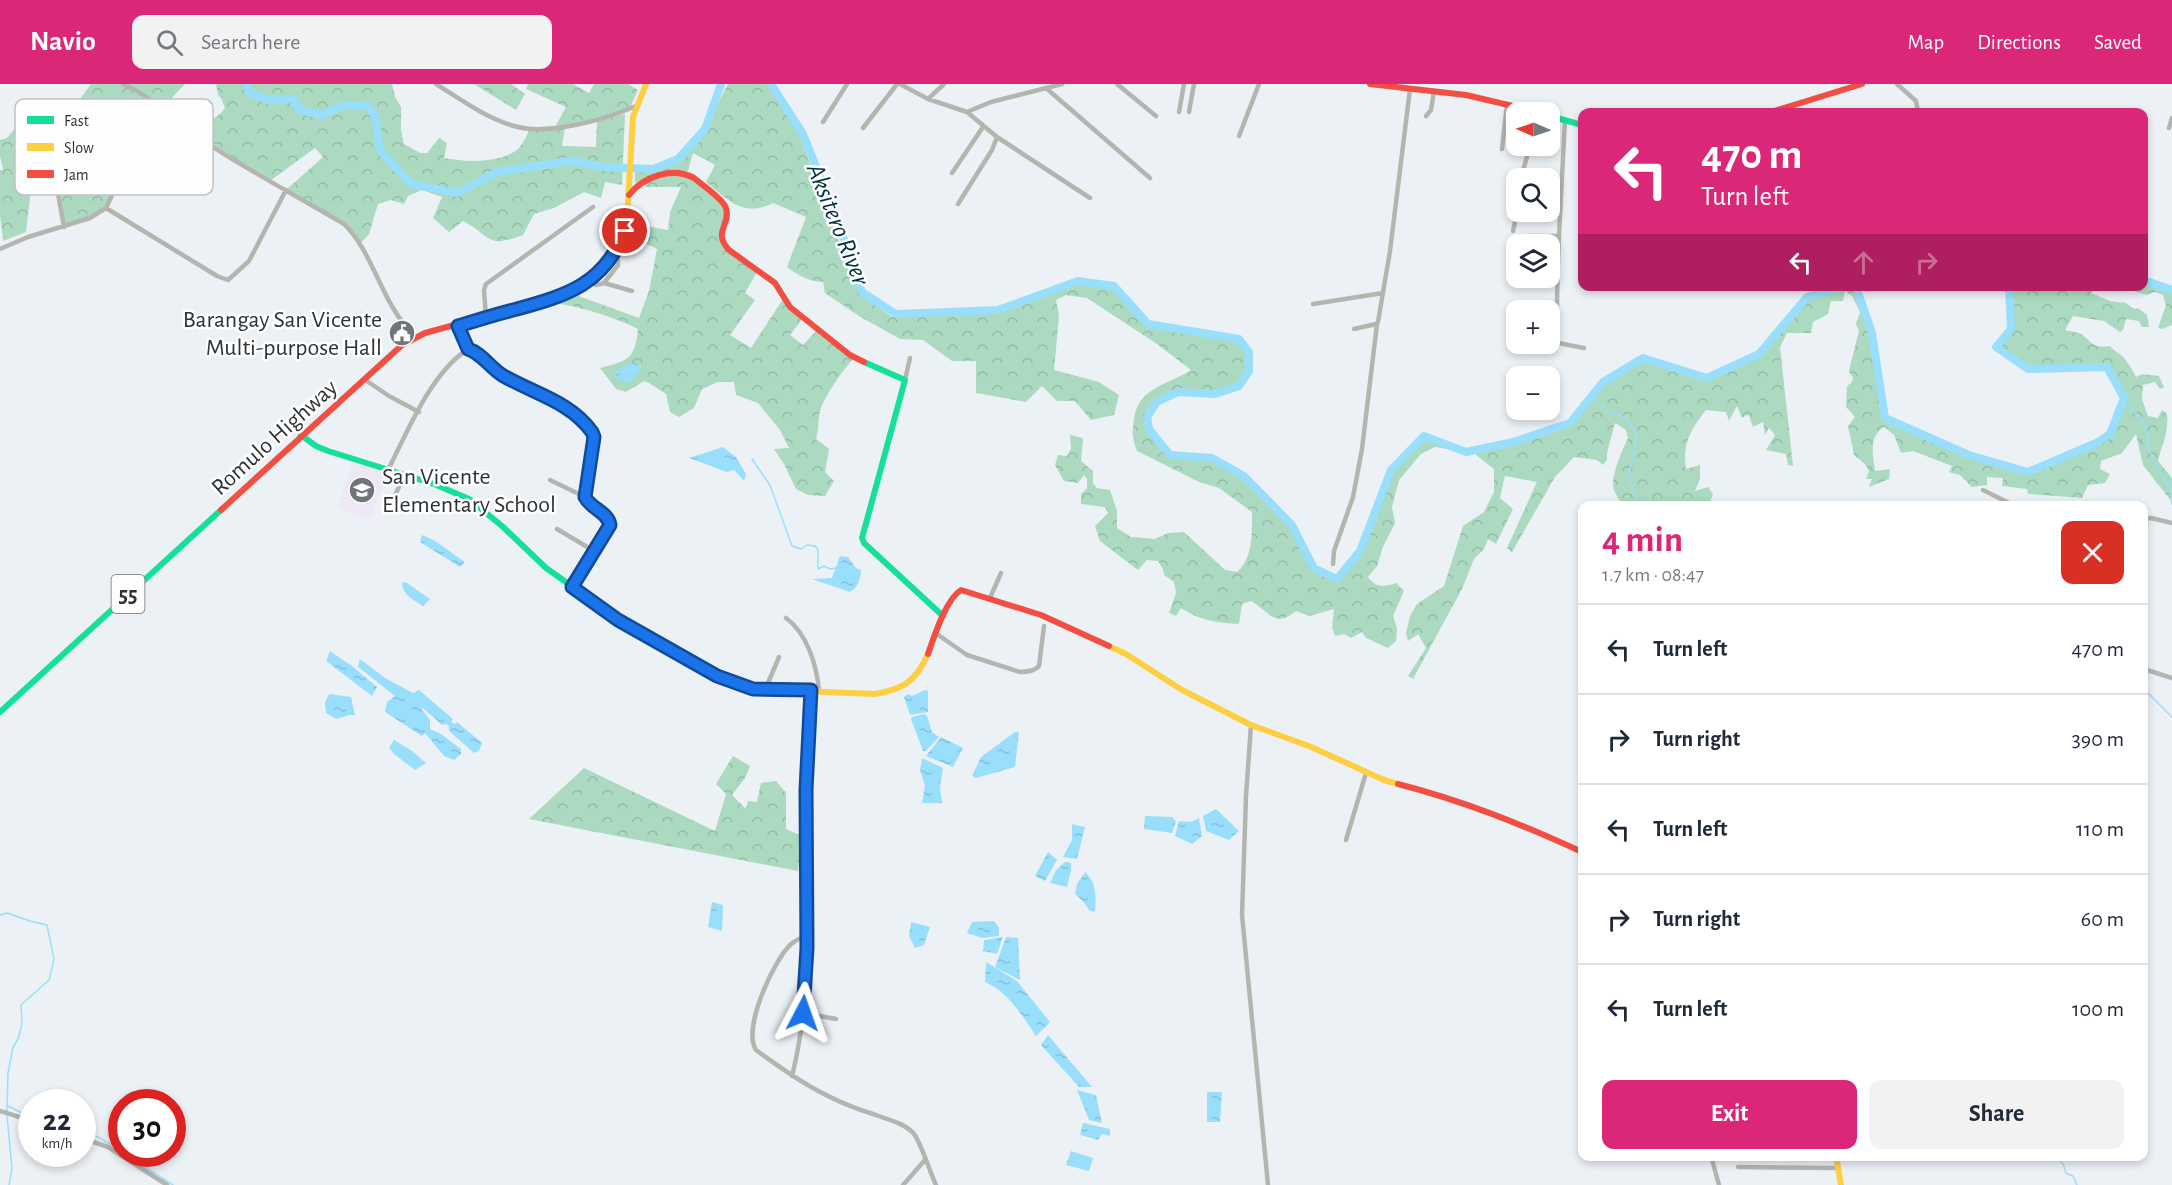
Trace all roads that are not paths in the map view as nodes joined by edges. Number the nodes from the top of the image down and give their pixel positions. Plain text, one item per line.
1 (123, 84) edge
2 (436, 84) edge
3 (646, 84) edge
4 (847, 84) edge
5 (898, 84) edge
6 (944, 84) edge
7 (1062, 84) edge
8 (1117, 84) edge
9 (1184, 84) edge
10 (1194, 84) edge
11 (1259, 84) edge
12 (1370, 84) edge
13 (1862, 84) edge
14 (1897, 84) edge
15 (1046, 88) junction
16 (1410, 89) junction
17 (1434, 92) junction
18 (150, 99) edge
19 (928, 99) junction
20 (1506, 104) edge
21 (636, 106) junction
22 (1784, 108) edge
23 (1917, 108) edge
24 (967, 112) junction
25 (1179, 112) dead end
26 (1189, 112) dead end
27 (1506, 113) edge
28 (1156, 116) dead end
29 (1426, 116) dead end
30 (2172, 118) edge
31 (1560, 119) edge
32 (1564, 120) junction
33 (823, 122) dead end
34 (1578, 124) edge
35 (983, 127) junction
36 (862, 128) dead end
37 (2169, 128) dead end
38 (1239, 136) dead end
39 (997, 137) junction
40 (213, 147) edge
41 (1502, 149) dead end
42 (952, 173) dead end
43 (1150, 178) dead end
44 (286, 190) junction
45 (629, 193) junction
46 (58, 195) edge
47 (112, 195) edge
48 (1090, 198) dead end
49 (958, 204) dead end
50 (593, 207) dead end
51 (106, 208) junction
52 (1515, 222) edge
53 (64, 227) junction
54 (1513, 231) dead end
55 (1558, 234) edge
56 (0, 249) edge
57 (613, 255) junction
58 (589, 281) junction
59 (604, 283) junction
60 (1556, 288) edge
61 (633, 291) dead end
62 (1383, 293) junction
63 (1313, 304) dead end
64 (486, 318) junction
65 (1377, 324) junction
66 (458, 326) junction
67 (1354, 329) dead end
68 (413, 338) junction
69 (1584, 348) dead end
70 (468, 349) junction
71 (910, 358) dead end
72 (364, 379) junction
73 (905, 380) junction
74 (419, 411) junction
75 (301, 435) junction
76 (388, 470) junction
77 (405, 475) junction
78 (550, 480) dead end
79 (1983, 490) dead end
80 (585, 497) junction
81 (2005, 501) edge
82 (399, 508) dead end
83 (2148, 519) edge
84 (2172, 523) edge
85 (557, 529) dead end
86 (594, 551) junction
87 (1333, 564) dead end
88 (1001, 573) dead end
89 (572, 587) junction
90 (990, 598) junction
91 (943, 616) junction
92 (786, 618) dead end
93 (1044, 626) dead end
94 (937, 634) junction
95 (779, 657) dead end
96 (2148, 670) edge
97 (2172, 678) edge
98 (765, 690) junction
99 (811, 690) junction
100 (819, 691) junction
101 (0, 712) edge
102 (1251, 725) junction
103 (1366, 773) junction
104 (1346, 840) dead end
105 (1578, 850) edge
106 (807, 935) junction
107 (803, 1013) junction
108 (836, 1019) dead end
109 (792, 1076) junction
110 (0, 1111) edge
111 (18, 1117) edge
112 (96, 1143) edge
113 (925, 1160) junction
114 (1712, 1161) edge
115 (1837, 1161) edge
116 (1738, 1167) dead end
117 (1838, 1168) junction
118 (167, 1185) edge
119 (903, 1185) edge
120 (936, 1185) edge
121 (1268, 1185) edge
122 (1719, 1185) edge
123 (1841, 1185) edge

1 - 18 street
2 - 21 street
3 - 21 main road, Romulo Highway / 55
4 - 33 street
5 - 19 street
5 - 36 street
6 - 19 street
7 - 15 street
8 - 28 street
9 - 25 street
10 - 26 street
11 - 38 street
12 - 16 main road
13 - 22 main road
14 - 23 street
15 - 24 street
15 - 43 street
16 - 17 main road
16 - 62 street
17 - 20 main road
17 - 29 street
19 - 24 street
21 - 45 main road, Romulo Highway / 55
24 - 35 street
27 - 41 street
30 - 37 street
31 - 32 main road
32 - 34 main road
32 - 55 street
35 - 39 street
35 - 42 street
39 - 48 street
39 - 49 street
40 - 44 street
44 - 51 street
44 - 68 street
45 - 57 main road, Romulo Highway / 55
45 - 73 main road
46 - 53 street
47 - 51 street
50 - 64 street
51 - 53 street
52 - 54 street
53 - 56 street
57 - 58 main road, Romulo Highway / 55
57 - 59 street
58 - 59 street
58 - 64 main road, Romulo Highway / 55
59 - 61 street
60 - 69 street
62 - 63 street
62 - 65 street
64 - 66 main road, Romulo Highway / 55
65 - 67 street
65 - 87 street
66 - 68 main road, Romulo Highway / 55
66 - 70 street
68 - 72 main road, Romulo Highway / 55
70 - 74 street
70 - 80 street
71 - 73 street
72 - 74 street
72 - 75 main road, Romulo Highway / 55
73 - 91 main road
74 - 76 street
75 - 76 main road
75 - 101 main road, Romulo Highway / 55
76 - 77 main road
77 - 82 street
77 - 89 main road
78 - 80 street
79 - 81 street
80 - 86 street
83 - 84 street
85 - 86 street
86 - 89 street
88 - 90 street
89 - 98 main road
90 - 91 main road
90 - 102 main road
91 - 94 main road
92 - 100 street
93 - 94 street
94 - 100 main road
95 - 98 street
96 - 97 street
98 - 99 main road
99 - 100 main road
99 - 106 street
102 - 103 main road
102 - 121 street
103 - 104 street
103 - 105 main road
106 - 107 street
106 - 109 street
107 - 108 street
107 - 109 street
109 - 113 street
110 - 111 street
112 - 118 street
113 - 119 street
113 - 120 street
114 - 122 street
115 - 117 main road
116 - 117 street
117 - 123 main road

